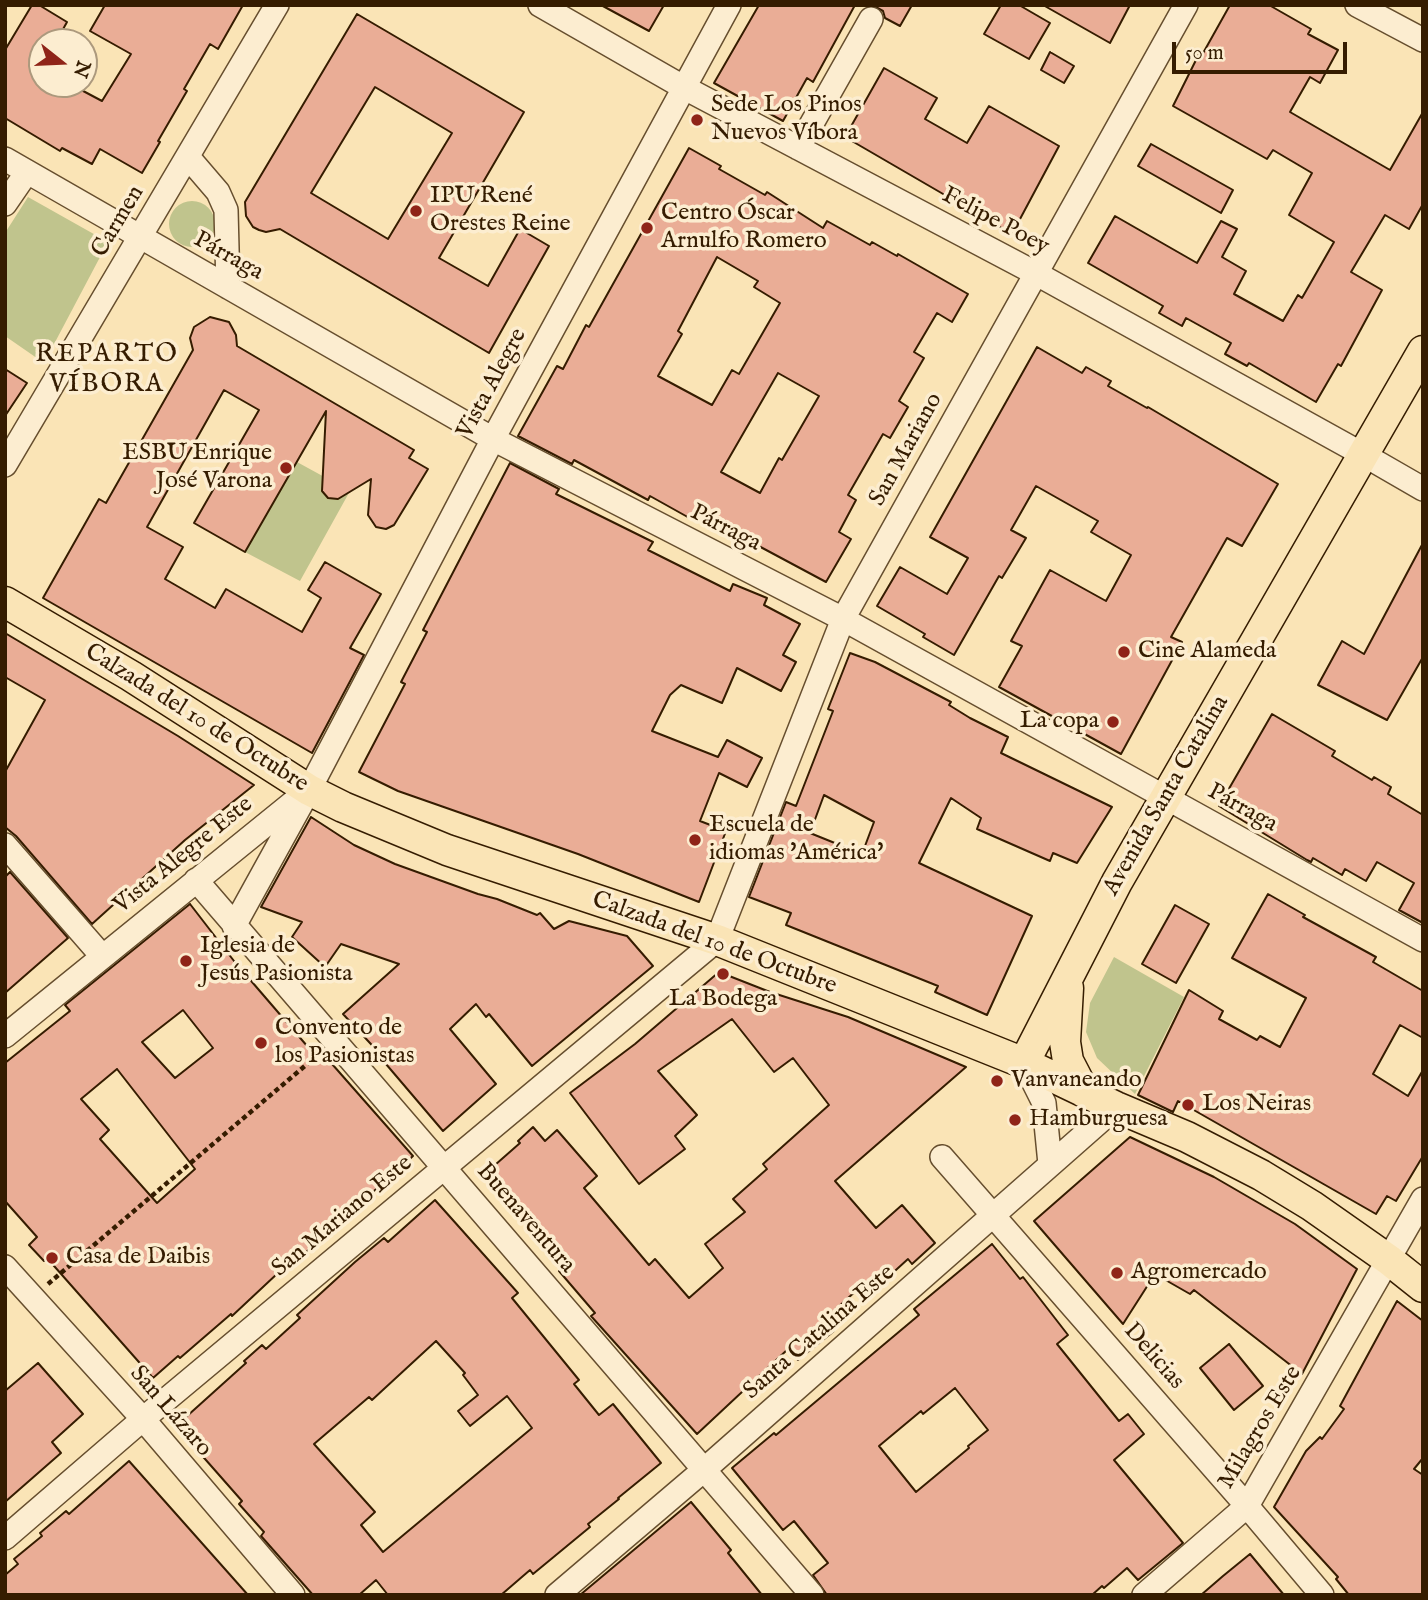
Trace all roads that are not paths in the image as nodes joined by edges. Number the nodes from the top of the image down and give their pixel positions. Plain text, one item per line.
1 (277, 5) edge
2 (540, 5) edge
3 (729, 5) edge
4 (1186, 5) edge
5 (1357, 5) edge
6 (870, 19) dead end
7 (1423, 40) edge
8 (683, 87) junction
9 (798, 148) junction
10 (188, 157) junction
11 (5, 159) edge
12 (27, 172) junction
13 (5, 204) edge
14 (140, 237) junction
15 (1037, 274) junction
16 (228, 287) junction
17 (1423, 351) edge
18 (494, 439) junction
19 (1364, 455) junction
20 (5, 465) edge
21 (1423, 489) edge
22 (5, 602) edge
23 (843, 619) junction
24 (309, 790) junction
25 (1166, 797) junction
26 (5, 845) edge
27 (197, 880) junction
28 (234, 926) junction
29 (717, 940) junction
30 (1423, 940) edge
31 (102, 956) junction
32 (1069, 974) junction
33 (5, 1036) edge
34 (1024, 1063) junction
35 (1084, 1092) junction
36 (1116, 1107) junction
37 (942, 1157) dead end
38 (1051, 1164) junction
39 (445, 1166) junction
40 (1423, 1199) edge
41 (994, 1216) junction
42 (1389, 1260) junction
43 (5, 1267) edge
44 (1423, 1287) edge
45 (143, 1419) junction
46 (705, 1469) junction
47 (1247, 1506) junction
48 (5, 1538) edge
49 (293, 1595) edge
50 (557, 1595) edge
51 (812, 1595) edge
52 (1144, 1595) edge
53 (1322, 1595) edge

1 - 10 street, Carmen
2 - 8 street, Felipe Poey
3 - 8 street, Vista Alegre
4 - 15 street, San Mariano
5 - 7 street
6 - 9 street
8 - 9 street, Felipe Poey
8 - 18 street, Vista Alegre
9 - 15 street, Felipe Poey
10 - 14 street, Carmen
10 - 16 street
11 - 12 street, Párraga
12 - 13 street
12 - 14 street, Párraga
14 - 16 street, Párraga
14 - 20 street, Carmen
15 - 19 street, Felipe Poey
15 - 23 street, San Mariano
16 - 18 street, Párraga
17 - 19 main road, Avenida Santa Catalina
18 - 23 street, Párraga
18 - 24 street, Vista Alegre
19 - 21 street, Felipe Poey
19 - 25 main road, Avenida Santa Catalina
22 - 24 main road, Calzada del 10 de Octubre
23 - 25 street, Párraga
23 - 29 street, San Mariano
24 - 27 street, Vista Alegre Este
24 - 28 street, Vista Alegre Este
24 - 29 main road, Calzada del 10 de Octubre
25 - 30 street, Párraga
25 - 32 main road, Avenida Santa Catalina
26 - 31 street
27 - 28 street, Buenaventura
27 - 31 street, Vista Alegre Este
28 - 39 street, Buenaventura
29 - 34 main road, Calzada del 10 de Octubre
29 - 39 street, San Mariano Este
31 - 33 street, Vista Alegre Este
32 - 34 main road, Avenida Santa Catalina
32 - 35 main road
34 - 35 main road, Calzada del 10 de Octubre
34 - 38 street
35 - 36 main road, Calzada del 10 de Octubre
36 - 38 street, Santa Catalina Este
36 - 42 main road, Calzada del 10 de Octubre
37 - 41 street, Delicias
38 - 41 street, Santa Catalina Este
39 - 45 street, San Mariano Este
39 - 46 street, Buenaventura
40 - 42 street, Milagros Este
41 - 46 street, Santa Catalina Este
41 - 47 street, Delicias
42 - 44 main road, Calzada del 10 de Octubre
42 - 47 street, Milagros Este
43 - 45 street, San Lázaro
45 - 48 street, San Mariano Este
45 - 49 street, San Lázaro
46 - 50 street, Santa Catalina Este
46 - 51 street, Buenaventura
47 - 52 street, Milagros Este
47 - 53 street, Delicias

